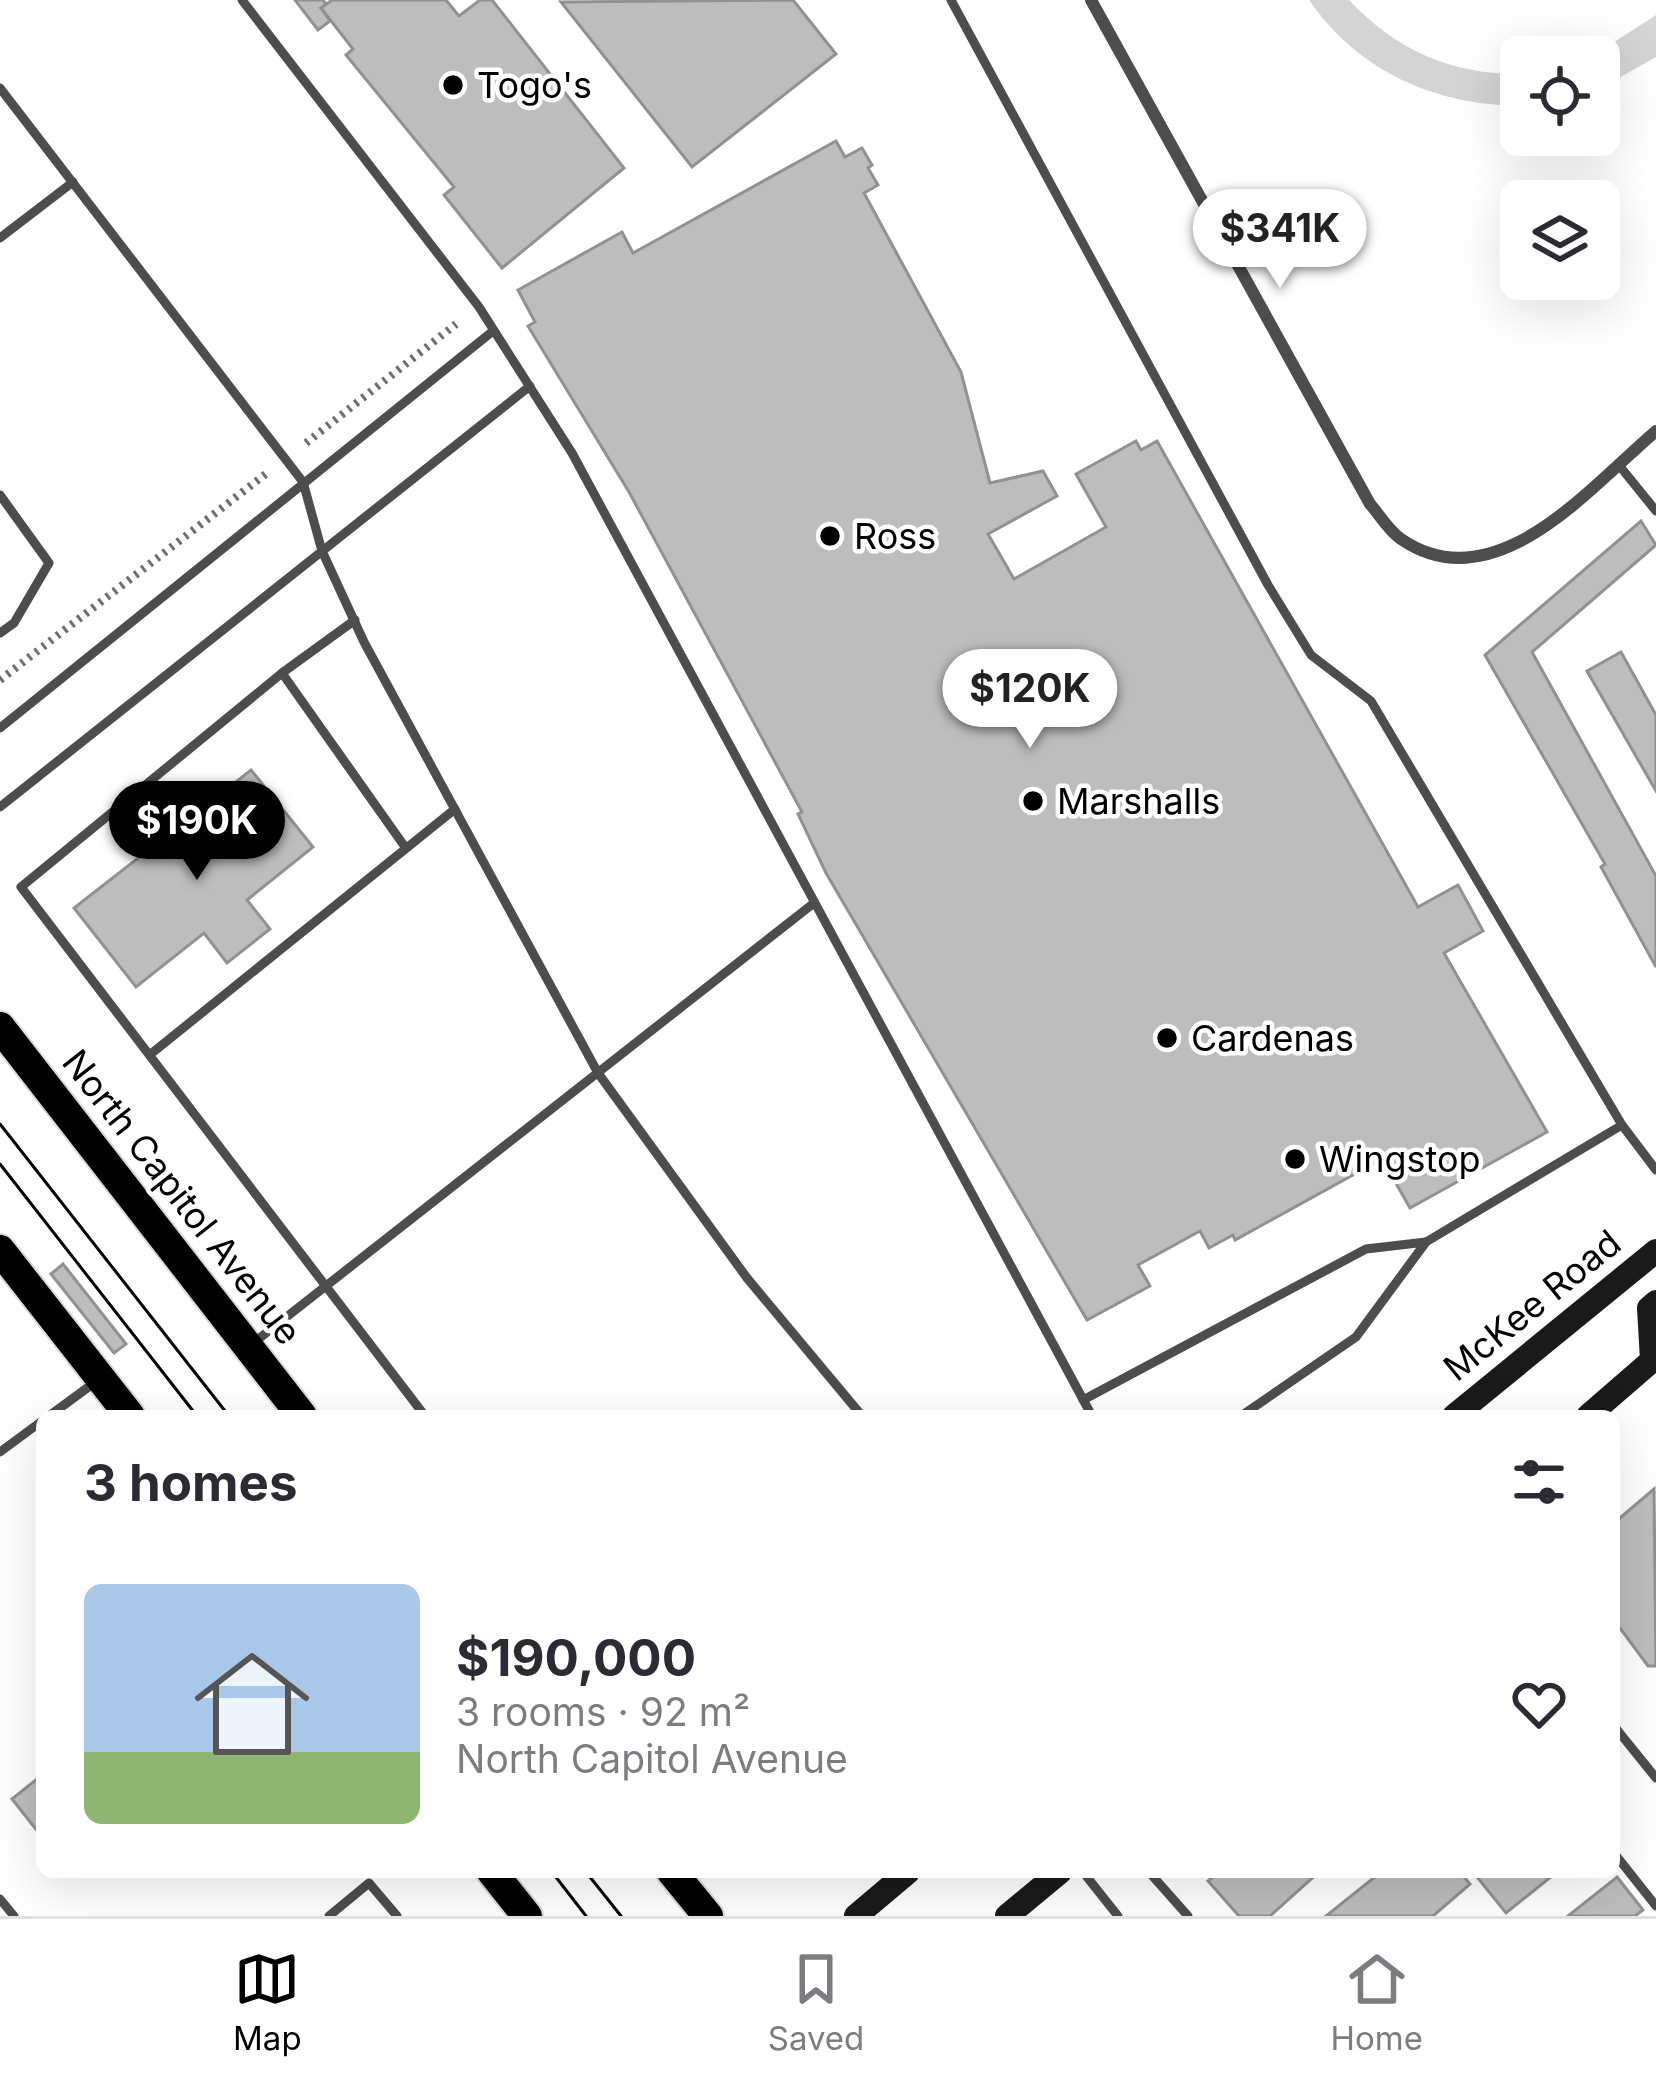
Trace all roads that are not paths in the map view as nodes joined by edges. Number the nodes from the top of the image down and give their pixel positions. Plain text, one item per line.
1 (242, 0) edge
2 (951, 0) edge
3 (1091, 0) edge
4 (0, 88) edge
5 (73, 182) junction
6 (0, 238) edge
7 (493, 332) junction
8 (530, 386) junction
9 (1656, 431) edge
10 (1618, 464) junction
11 (303, 482) junction
12 (0, 495) edge
13 (1656, 511) edge
14 (322, 551) junction
15 (355, 620) junction
16 (0, 633) edge
17 (282, 673) junction
18 (0, 728) edge
19 (0, 807) edge
20 (455, 809) junction
21 (405, 847) junction
22 (814, 903) junction
23 (0, 1027) edge
24 (152, 1053) junction
25 (598, 1073) junction
26 (1622, 1125) junction
27 (1656, 1170) edge
28 (1426, 1242) junction
29 (0, 1250) edge
30 (1656, 1250) edge
31 (329, 1285) junction
32 (1656, 1302) edge
33 (249, 1346) junction
34 (1655, 1361) edge
35 (100, 1378) junction
36 (1083, 1400) junction
37 (56, 1410) edge
38 (125, 1410) edge
39 (297, 1410) edge
40 (421, 1410) edge
41 (857, 1410) edge
42 (1089, 1410) edge
43 (1250, 1410) edge
44 (1461, 1410) edge
45 (1595, 1410) edge
46 (36, 1425) edge
47 (0, 1452) edge
48 (1620, 1733) edge
49 (1656, 1778) edge
50 (1620, 1861) edge
51 (497, 1878) edge
52 (678, 1878) edge
53 (901, 1878) edge
54 (1053, 1878) edge
55 (1088, 1878) edge
56 (1154, 1878) edge
57 (0, 1898) edge
58 (1656, 1906) edge
59 (14, 1916) edge
60 (328, 1916) edge
61 (397, 1916) edge
62 (526, 1916) edge
63 (708, 1916) edge
64 (856, 1916) edge
65 (1007, 1916) edge
66 (1118, 1916) edge
67 (1187, 1916) edge

1 - 7 lane
2 - 26 lane
3 - 10 street
4 - 5 lane
5 - 6 lane
5 - 11 lane
7 - 8 lane
7 - 11 lane
8 - 14 lane
8 - 22 lane
9 - 10 street
10 - 13 lane
11 - 14 lane
11 - 18 lane
12 - 16 lane
14 - 15 lane
14 - 19 lane
15 - 17 lane
15 - 20 lane
17 - 21 lane
17 - 24 lane
20 - 21 lane
20 - 25 lane
21 - 24 lane
22 - 25 lane
22 - 36 lane
23 - 33 main road, North Capitol Avenue
24 - 31 lane
25 - 31 lane
25 - 41 lane
26 - 27 lane
26 - 28 lane
28 - 36 lane
28 - 43 lane
29 - 35 main road
30 - 44 main road, McKee Road
31 - 33 lane
31 - 40 lane
32 - 34 main road
33 - 39 main road, North Capitol Avenue
34 - 45 main road
35 - 37 lane
35 - 38 main road
36 - 42 lane
46 - 47 lane
48 - 49 lane
50 - 58 lane
51 - 62 main road
52 - 63 main road
53 - 64 main road
54 - 65 main road
55 - 66 lane
56 - 67 lane
57 - 59 lane
60 - 61 lane

